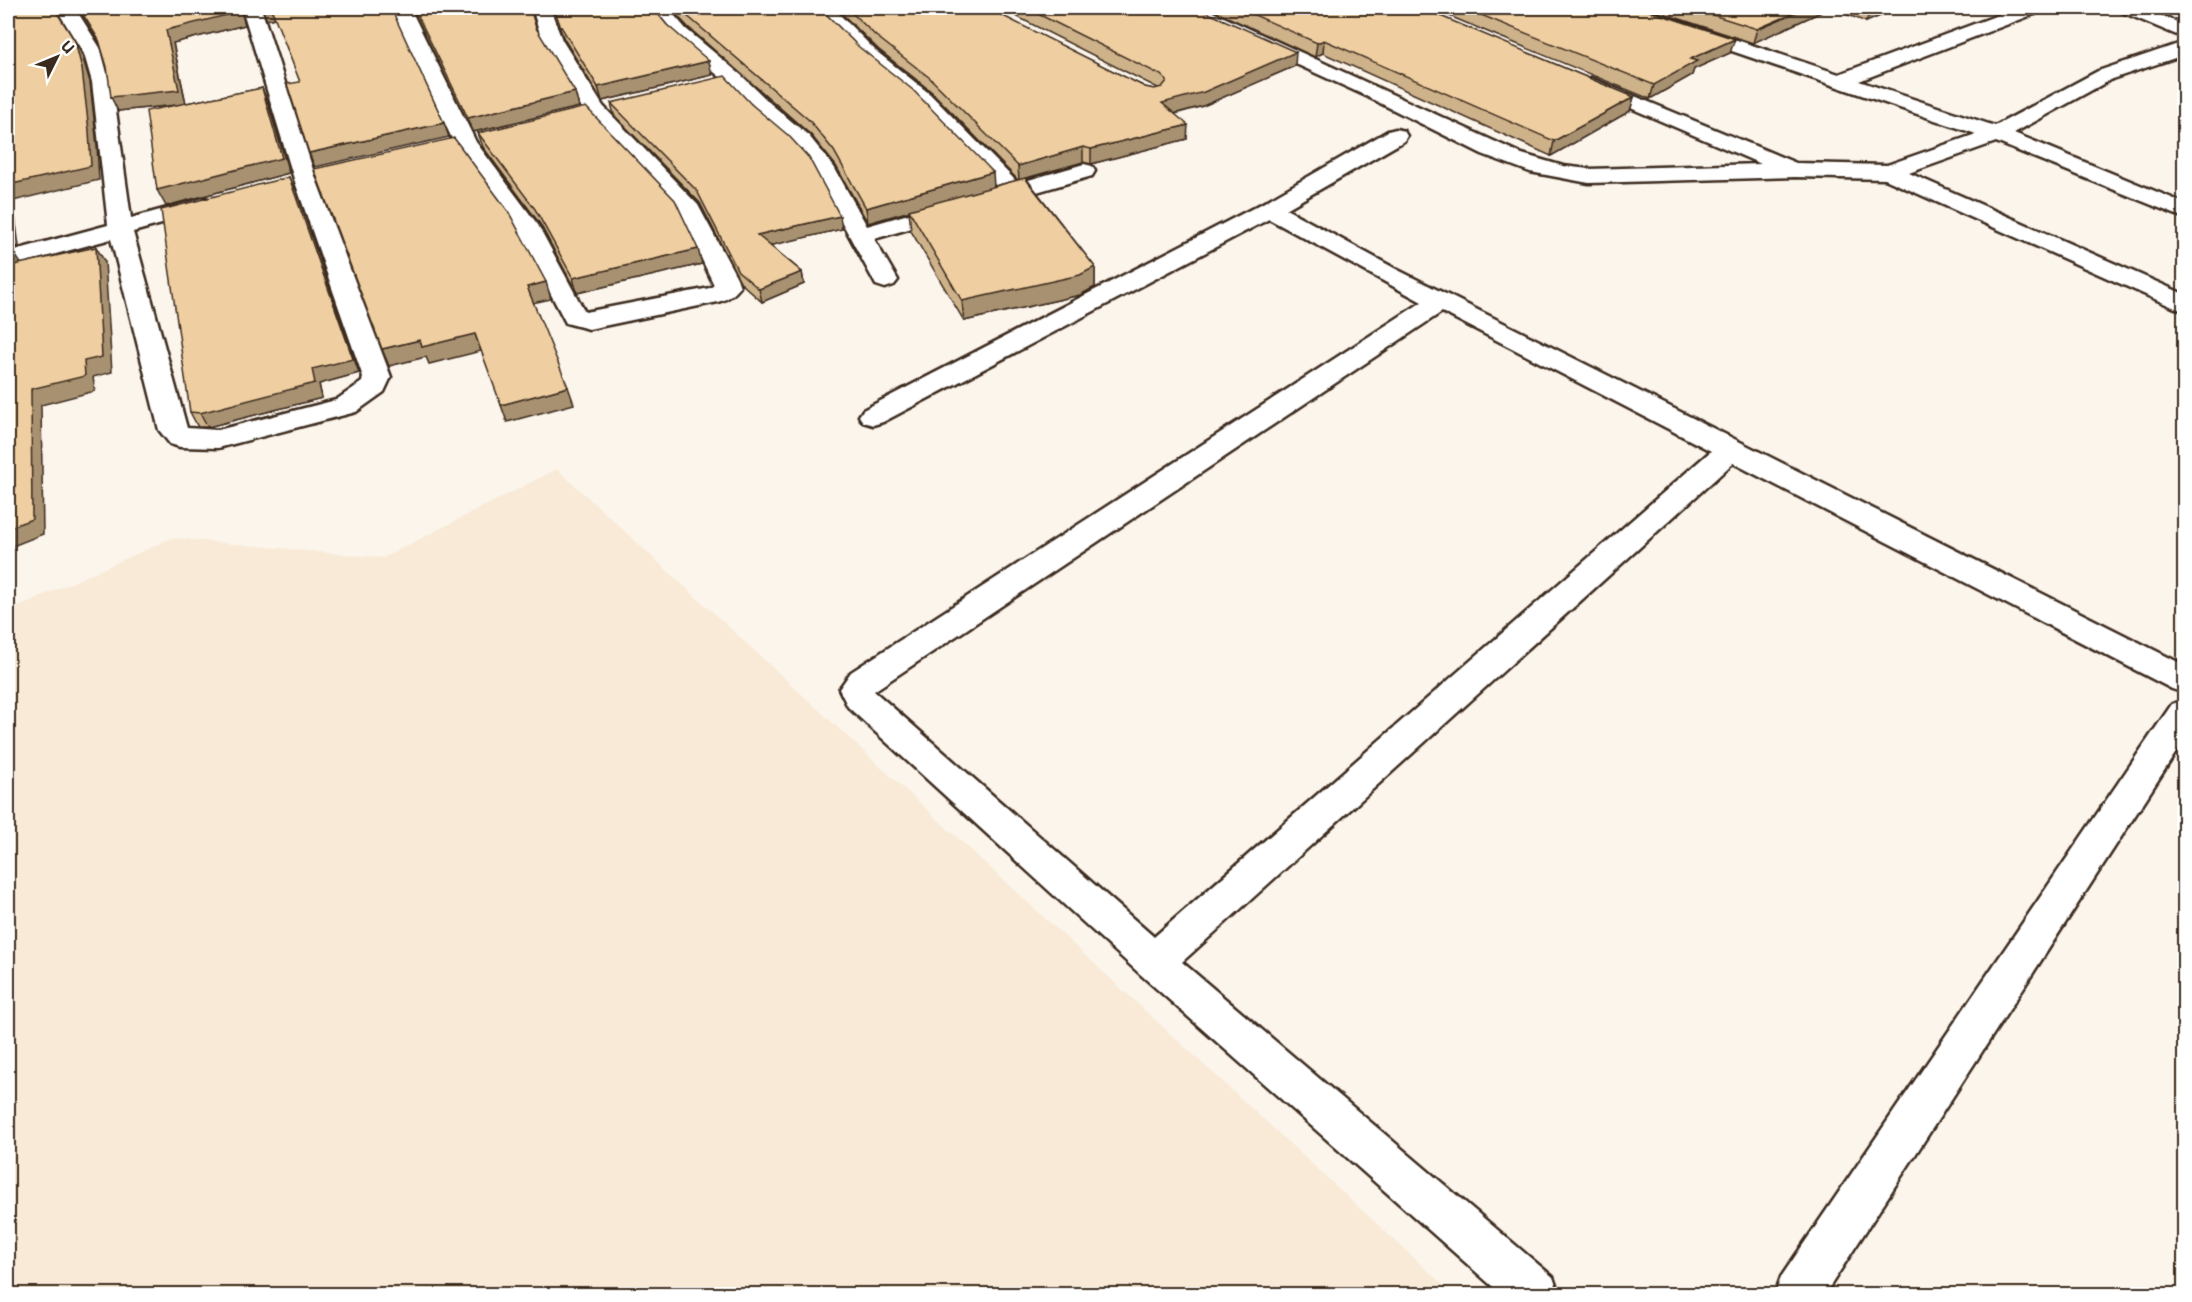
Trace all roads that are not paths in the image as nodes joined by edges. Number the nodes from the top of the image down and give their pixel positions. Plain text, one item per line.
1 (66, 8) edge
2 (251, 8) edge
3 (400, 8) edge
4 (541, 8) edge
5 (658, 8) edge
6 (823, 8) edge
7 (1189, 8) edge
8 (2033, 8) edge
9 (2129, 8) edge
10 (1640, 10) edge
11 (2184, 32) edge
12 (2184, 48) edge
13 (1574, 76) edge
14 (733, 78) junction
15 (1839, 81) junction
16 (710, 83) edge
17 (617, 105) edge
18 (583, 113) junction
19 (1997, 134) junction
20 (1396, 136) dead end
21 (475, 140) junction
22 (442, 148) edge
23 (1795, 170) junction
24 (1083, 171) dead end
25 (1889, 172) junction
26 (328, 174) edge
27 (305, 179) junction
28 (282, 185) edge
29 (1013, 191) junction
30 (224, 200) edge
31 (2179, 202) edge
32 (1269, 209) junction
33 (120, 227) junction
34 (861, 235) junction
35 (8, 260) edge
36 (885, 280) dead end
37 (1441, 301) junction
38 (2184, 303) edge
39 (873, 416) dead end
40 (1731, 449) junction
41 (2184, 680) edge
42 (2184, 713) edge
43 (1154, 962) junction
44 (1536, 1294) edge
45 (1798, 1294) edge

1 - 33 street
2 - 27 street
3 - 21 street
4 - 18 street
5 - 14 street
6 - 29 street
7 - 23 street
8 - 15 street
9 - 11 street
10 - 15 street
12 - 19 street
13 - 23 street
14 - 16 street
14 - 34 street
15 - 19 street
17 - 18 street
18 - 21 street
19 - 25 street
19 - 31 street
20 - 32 street
21 - 22 street
23 - 25 street
24 - 29 street
25 - 38 street
26 - 27 street
27 - 28 street
27 - 33 street
29 - 34 street
30 - 33 street
32 - 37 street
32 - 39 street
33 - 35 street
34 - 36 street
37 - 40 street
37 - 43 street
40 - 41 street
40 - 43 street
42 - 45 street
43 - 44 street

